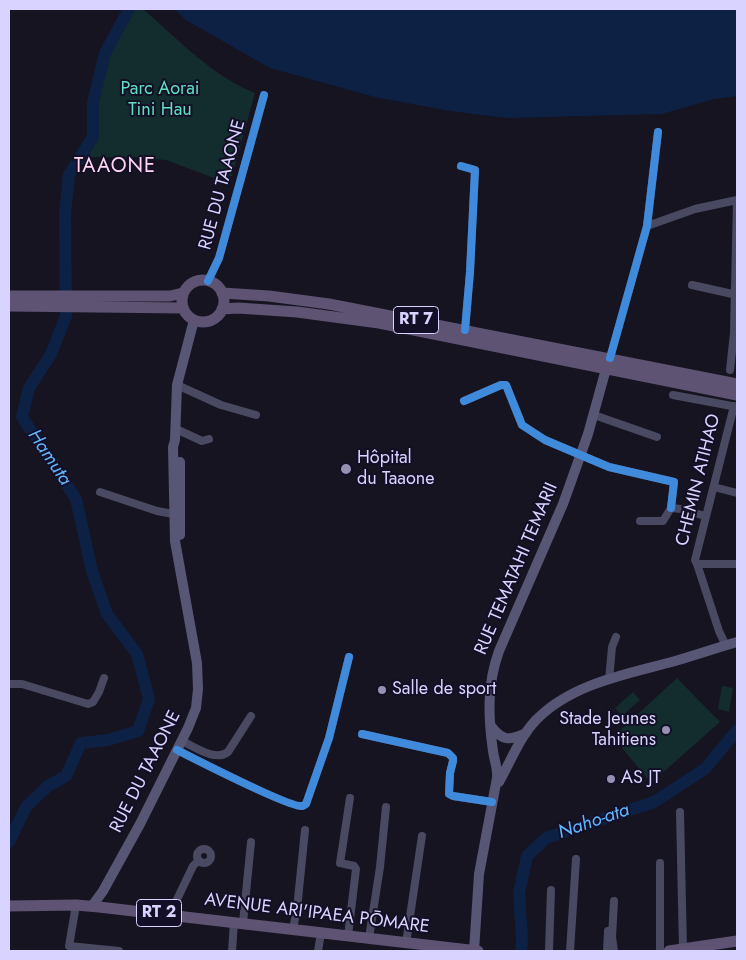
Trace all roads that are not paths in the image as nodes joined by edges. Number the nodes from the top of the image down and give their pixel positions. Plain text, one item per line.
1 (264, 96) dead end
2 (658, 132) dead end
3 (461, 166) dead end
4 (737, 200) edge
5 (647, 226) junction
6 (208, 281) junction
7 (692, 285) dead end
8 (183, 293) junction
9 (222, 293) junction
10 (736, 295) edge
11 (9, 296) edge
12 (55, 301) junction
13 (71, 301) junction
14 (9, 306) edge
15 (183, 308) junction
16 (222, 309) junction
17 (194, 320) junction
18 (464, 330) junction
19 (608, 364) junction
20 (730, 370) dead end
21 (737, 384) edge
22 (177, 385) junction
23 (674, 394) dead end
24 (737, 394) edge
25 (464, 401) dead end
26 (736, 406) edge
27 (256, 415) dead end
28 (594, 415) junction
29 (176, 429) junction
30 (658, 437) dead end
31 (209, 439) dead end
32 (581, 456) junction
33 (714, 487) junction
34 (100, 492) dead end
35 (737, 493) edge
36 (671, 508) junction
37 (177, 515) junction
38 (706, 516) junction
39 (640, 522) dead end
40 (698, 564) junction
41 (737, 564) edge
42 (616, 637) dead end
43 (737, 642) edge
44 (726, 646) junction
45 (349, 657) dead end
46 (104, 678) dead end
47 (609, 680) junction
48 (9, 684) edge
49 (251, 716) dead end
50 (491, 726) junction
51 (526, 733) junction
52 (362, 734) dead end
53 (180, 745) junction
54 (497, 771) junction
55 (494, 789) junction
56 (350, 798) dead end
57 (492, 802) junction
58 (386, 807) dead end
59 (680, 812) dead end
60 (305, 830) dead end
61 (422, 836) dead end
62 (251, 842) dead end
63 (576, 859) dead end
64 (199, 860) dead end
65 (660, 863) dead end
66 (551, 890) dead end
67 (76, 905) junction
68 (9, 906) edge
69 (92, 906) junction
70 (170, 914) junction
71 (238, 923) junction
72 (293, 929) junction
73 (320, 933) junction
74 (348, 936) junction
75 (368, 938) junction
76 (737, 941) edge
77 (406, 943) junction
78 (393, 946) edge
79 (714, 948) edge
80 (683, 950) junction
81 (119, 951) edge
82 (232, 951) edge
83 (318, 951) edge
84 (474, 951) edge
85 (478, 951) edge
86 (549, 951) edge
87 (570, 951) edge
88 (607, 951) edge
89 (614, 951) edge
90 (660, 951) edge
91 (669, 951) edge

1 - 6 street, RUE DU TAAONE
2 - 5 street, RUE TEMATAHI TEMARII
3 - 18 street
4 - 5 street
4 - 10 street
5 - 19 street, RUE TEMATAHI TEMARII
6 - 8 main road
6 - 9 main road
7 - 10 street
8 - 13 main road
8 - 15 main road
9 - 16 main road
9 - 18 main road, RT 7
10 - 20 street
11 - 12 main road
12 - 13 main road
12 - 14 main road
13 - 15 main road
15 - 17 main road
16 - 17 main road
16 - 19 main road, RT 7
17 - 22 main road, RUE DU TAAONE
18 - 19 main road, RT 7
19 - 21 main road, RT 7
19 - 24 main road, RT 7
19 - 28 main road, RUE TEMATAHI TEMARII
22 - 27 street
22 - 29 main road, RUE DU TAAONE
23 - 26 street, CHEMIN ATIHAO
25 - 32 street
26 - 33 street, CHEMIN ATIHAO
28 - 30 street
28 - 32 main road, RUE TEMATAHI TEMARII
29 - 31 street
29 - 37 main road, RUE DU TAAONE
32 - 36 street
32 - 50 main road, RUE TEMATAHI TEMARII
33 - 35 street
33 - 38 street, CHEMIN ATIHAO
34 - 37 street
36 - 38 street
36 - 39 street
37 - 53 main road, RUE DU TAAONE
38 - 40 street, CHEMIN ATIHAO
40 - 41 street
40 - 44 street, CHEMIN ATIHAO
42 - 47 street
43 - 44 main road
44 - 47 main road
45 - 53 street
46 - 48 street
47 - 51 main road
49 - 53 street
50 - 51 main road
50 - 54 main road, RUE TEMATAHI TEMARII
51 - 54 main road
51 - 55 main road
52 - 57 street
53 - 69 main road, RUE DU TAAONE
54 - 55 main road, RUE TEMATAHI TEMARII
55 - 57 main road, RUE TEMATAHI TEMARII
56 - 74 street
57 - 84 main road, RUE TEMATAHI TEMARII
58 - 75 street
59 - 80 street
60 - 72 street
61 - 77 street
62 - 71 street
63 - 87 street
64 - 70 street
65 - 90 street
66 - 86 street
67 - 68 main road, RT 2
67 - 69 main road, RT 2
67 - 81 street
69 - 70 main road, AVENUE ARI'IPAEA PŌMARE / RT 2
70 - 71 main road, AVENUE ARI'IPAEA PŌMARE / RT 2
71 - 72 main road, AVENUE ARI'IPAEA PŌMARE / RT 2
71 - 82 street
72 - 73 main road, AVENUE ARI'IPAEA PŌMARE / RT 2
73 - 74 main road, AVENUE ARI'IPAEA PŌMARE / RT 2
73 - 83 street
74 - 75 main road, AVENUE ARI'IPAEA PŌMARE / RT 2
75 - 78 main road, AVENUE ARI'IPAEA PŌMARE / RT 2
76 - 79 main road
77 - 78 main road, AVENUE ARI'IPAEA PŌMARE / RT 2
77 - 84 main road, AVENUE ARI'IPAEA PŌMARE / RT 2
79 - 80 main road
80 - 91 main road
84 - 85 main road, AVENUE ARI'IPAEA PŌMARE / RT 2
88 - 89 street

